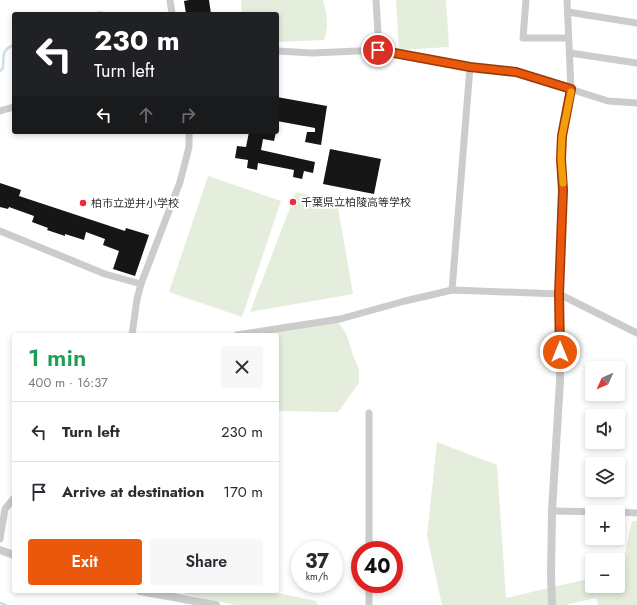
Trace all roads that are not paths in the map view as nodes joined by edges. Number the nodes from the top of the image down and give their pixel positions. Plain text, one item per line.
1 (170, 0) edge
2 (376, 0) edge
3 (526, 0) edge
4 (567, 0) edge
5 (172, 12) edge
6 (568, 12) junction
7 (637, 23) edge
8 (568, 38) junction
9 (378, 50) junction
10 (279, 51) edge
11 (570, 53) junction
12 (637, 63) edge
13 (470, 67) junction
14 (571, 89) junction
15 (637, 103) edge
16 (12, 108) edge
17 (0, 111) edge
18 (189, 134) edge
19 (0, 231) edge
20 (141, 284) junction
21 (452, 290) junction
22 (559, 294) junction
23 (132, 333) edge
24 (250, 333) edge
25 (637, 333) edge
26 (369, 413) dead end
27 (12, 500) edge
28 (552, 511) junction
29 (585, 512) edge
30 (625, 512) edge
31 (637, 513) edge
32 (0, 539) edge
33 (369, 541) edge
34 (0, 550) edge
35 (12, 554) edge
36 (151, 593) edge
37 (369, 593) edge
38 (216, 605) edge
39 (369, 605) edge
40 (552, 605) edge

1 - 5 street
2 - 9 street
3 - 8 street
4 - 6 street
6 - 7 street
6 - 8 street
8 - 11 street
9 - 10 street
9 - 13 street
11 - 12 street
11 - 14 street
13 - 14 street
13 - 21 street
14 - 15 street
14 - 22 street
16 - 17 street
18 - 20 street
19 - 20 street
20 - 23 street
21 - 22 street
21 - 24 street
22 - 25 street
22 - 28 street
26 - 33 street
27 - 32 street
28 - 29 street
28 - 40 street
30 - 31 street
34 - 35 street
36 - 38 street
37 - 39 street

